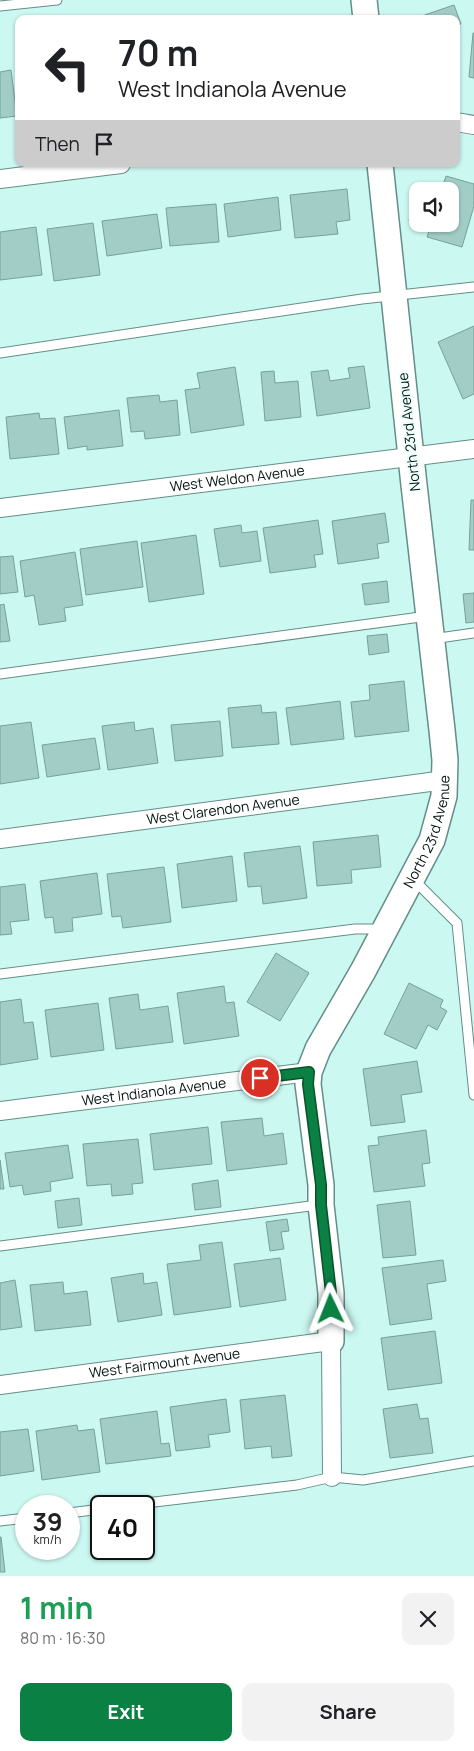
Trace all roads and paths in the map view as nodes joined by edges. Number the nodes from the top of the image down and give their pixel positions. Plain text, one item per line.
1 (57, 0) edge
2 (364, 0) edge
3 (0, 6) edge
4 (366, 15) edge
5 (460, 123) edge
6 (474, 125) edge
7 (97, 167) edge
8 (380, 167) edge
9 (0, 179) edge
10 (474, 287) edge
11 (395, 295) junction
12 (0, 353) edge
13 (474, 449) edge
14 (411, 457) junction
15 (0, 508) edge
16 (430, 627) junction
17 (474, 633) edge
18 (0, 674) edge
19 (445, 780) junction
20 (0, 839) edge
21 (412, 878) junction
22 (386, 929) junction
23 (0, 974) edge
24 (309, 1072) junction
25 (474, 1095) edge
26 (0, 1112) edge
27 (321, 1205) junction
28 (0, 1246) edge
29 (331, 1341) junction
30 (0, 1385) edge
31 (474, 1460) edge
32 (332, 1477) junction
33 (155, 1502) edge
34 (15, 1519) edge
35 (0, 1521) edge

1 - 3 lane
2 - 4 street
5 - 6 street
7 - 9 street
8 - 11 street, North 23rd Avenue
10 - 11 lane
11 - 12 lane
11 - 14 street, North 23rd Avenue
13 - 14 street, West Weldon Avenue
14 - 15 street, West Weldon Avenue
14 - 16 street, North 23rd Avenue
16 - 17 lane
16 - 18 lane
16 - 19 street, North 23rd Avenue
19 - 20 street, West Clarendon Avenue
19 - 21 street, North 23rd Avenue
21 - 22 street, North 23rd Avenue
21 - 25 lane
22 - 23 lane
22 - 24 street, North 23rd Avenue
24 - 26 street, West Indianola Avenue
24 - 27 street, North 23rd Avenue
27 - 28 lane
27 - 29 street, North 23rd Avenue
29 - 30 street, West Fairmount Avenue
29 - 32 street, North 23rd Avenue
31 - 32 lane
32 - 33 lane
34 - 35 lane

